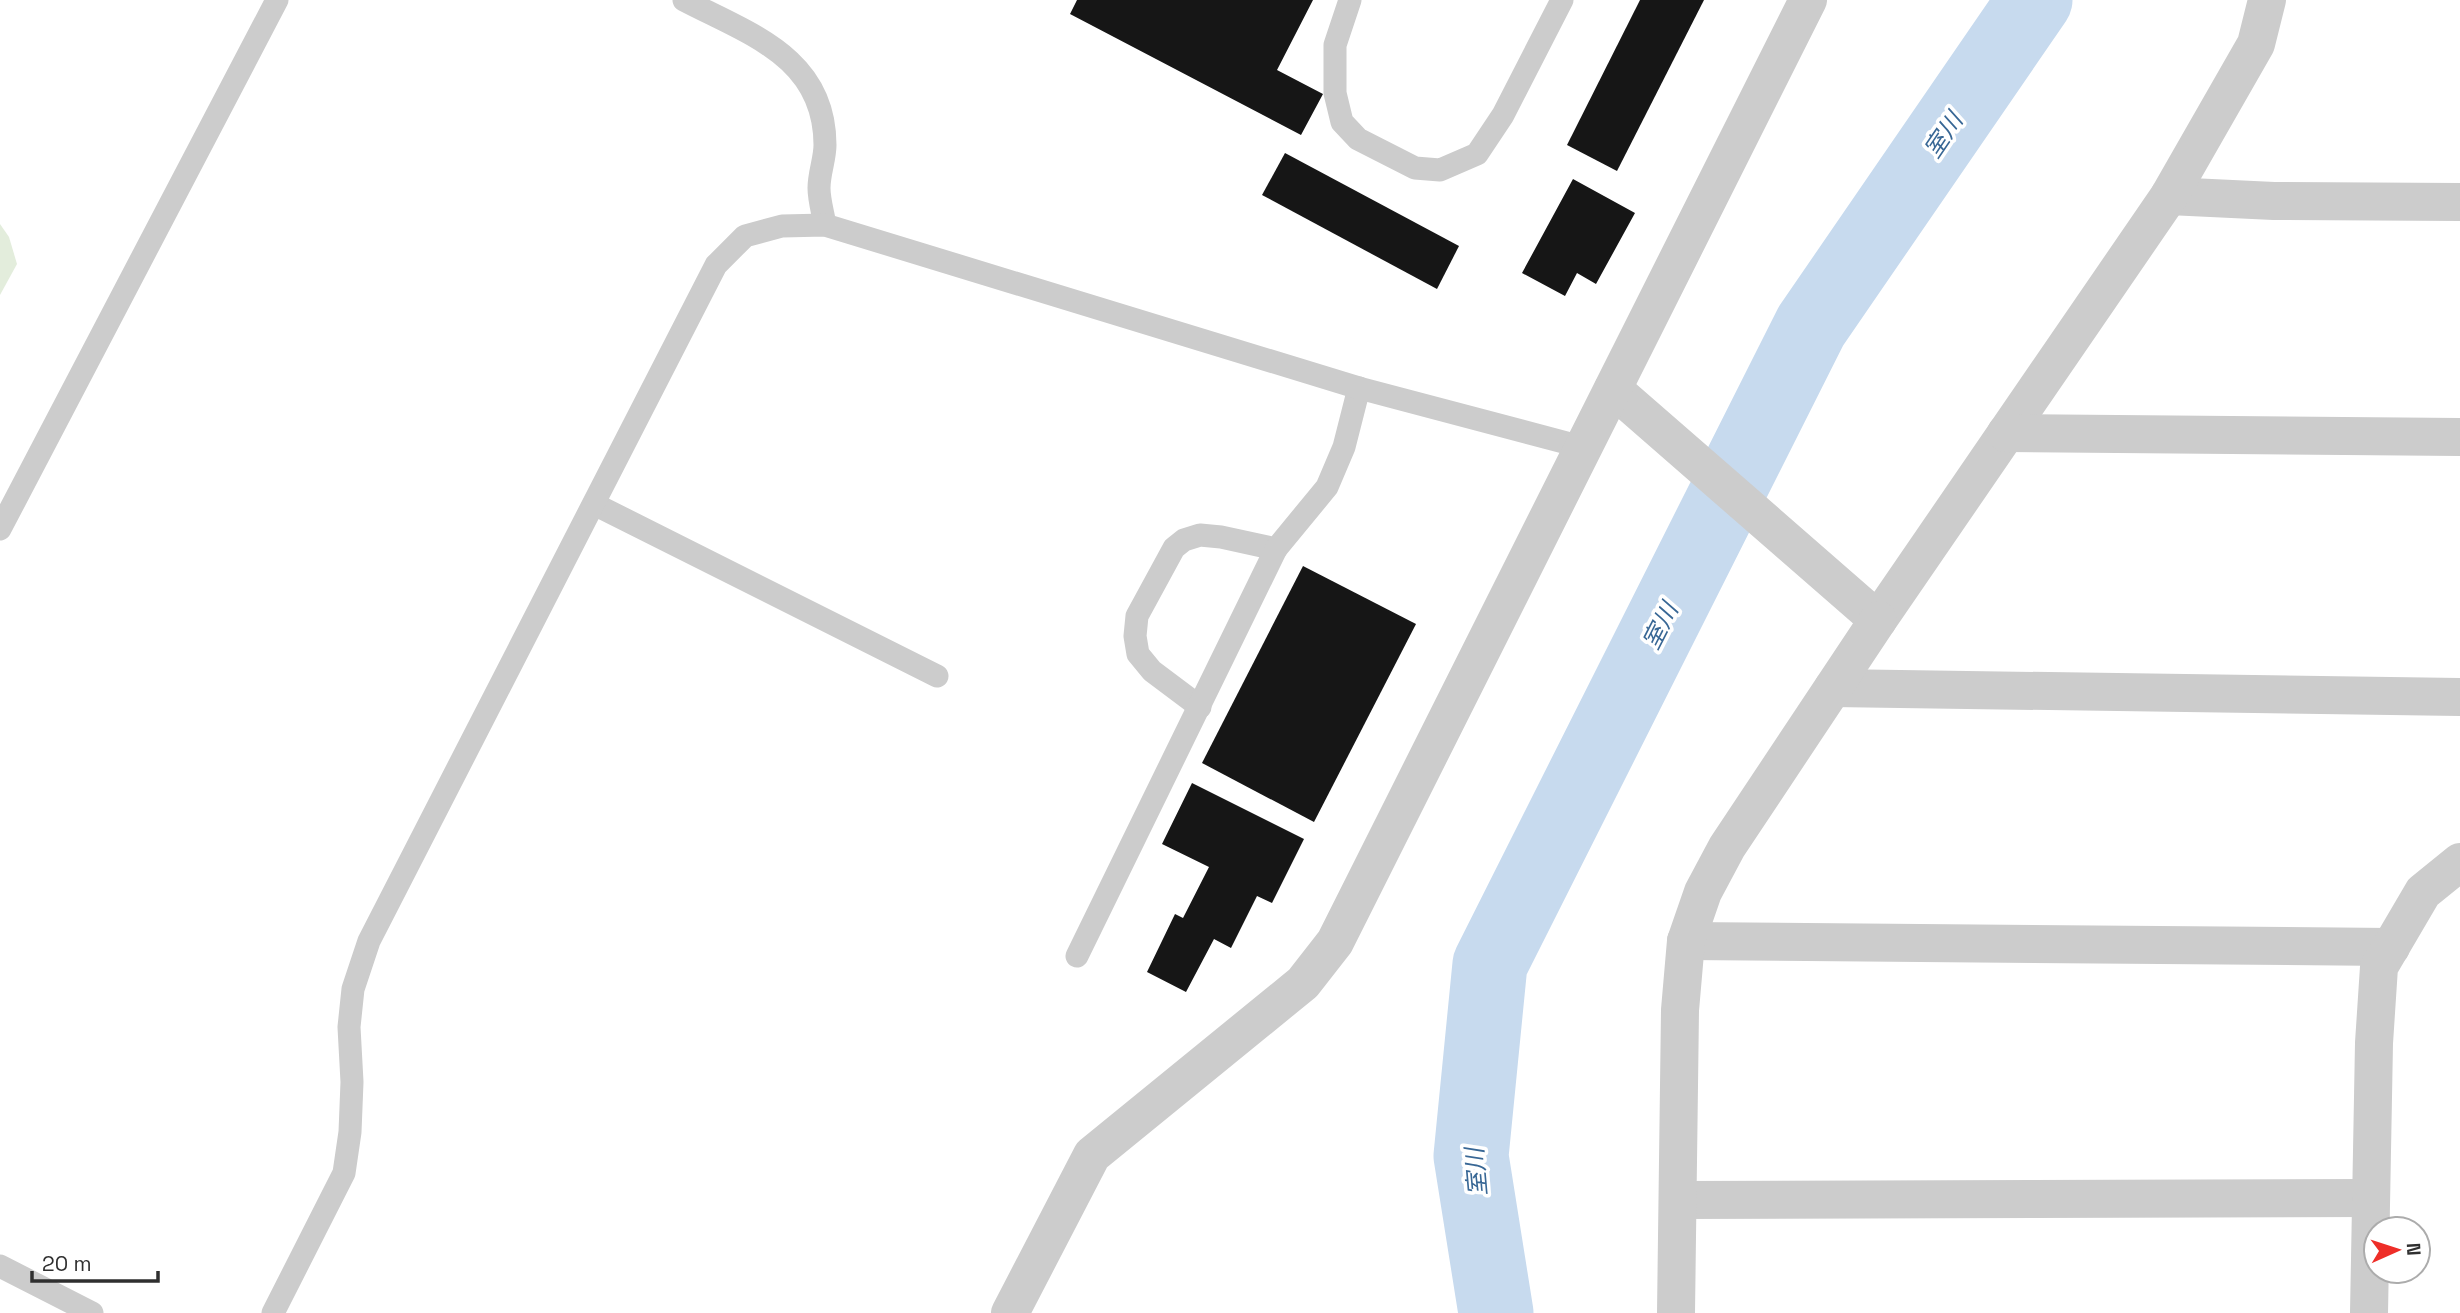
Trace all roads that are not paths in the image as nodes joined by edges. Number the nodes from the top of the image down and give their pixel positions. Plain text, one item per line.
1 (277, 0) edge
2 (684, 0) edge
3 (1350, 0) edge
4 (1562, 0) edge
5 (1808, 0) edge
6 (2267, 0) edge
7 (2169, 196) junction
8 (2460, 202) edge
9 (825, 225) junction
10 (1359, 388) junction
11 (1613, 389) junction
12 (2006, 433) junction
13 (2460, 437) edge
14 (1582, 447) junction
15 (594, 504) junction
16 (0, 529) edge
17 (1276, 549) junction
18 (1878, 620) junction
19 (937, 676) dead end
20 (1833, 688) junction
21 (2460, 697) edge
22 (1200, 707) junction
23 (2460, 862) edge
24 (1686, 941) junction
25 (2391, 947) junction
26 (1077, 956) dead end
27 (2371, 1198) junction
28 (1678, 1200) junction
29 (0, 1266) edge
30 (92, 1313) edge
31 (273, 1313) edge
32 (1010, 1313) edge
33 (1676, 1313) edge
34 (2370, 1313) edge

1 - 16 lane
2 - 9 lane
3 - 4 lane
5 - 11 street
6 - 7 street
7 - 8 street
7 - 12 street
9 - 10 lane
9 - 15 lane
10 - 14 lane
10 - 17 lane
11 - 14 street
11 - 18 street
12 - 13 street
12 - 18 street
14 - 32 street
15 - 19 lane
15 - 31 lane
17 - 22 lane
17 - 22 lane
18 - 20 street
20 - 21 street
20 - 24 street
22 - 26 lane
23 - 25 street
24 - 25 street
24 - 28 street
25 - 27 street
27 - 28 street
27 - 34 street
28 - 33 street
29 - 30 lane

